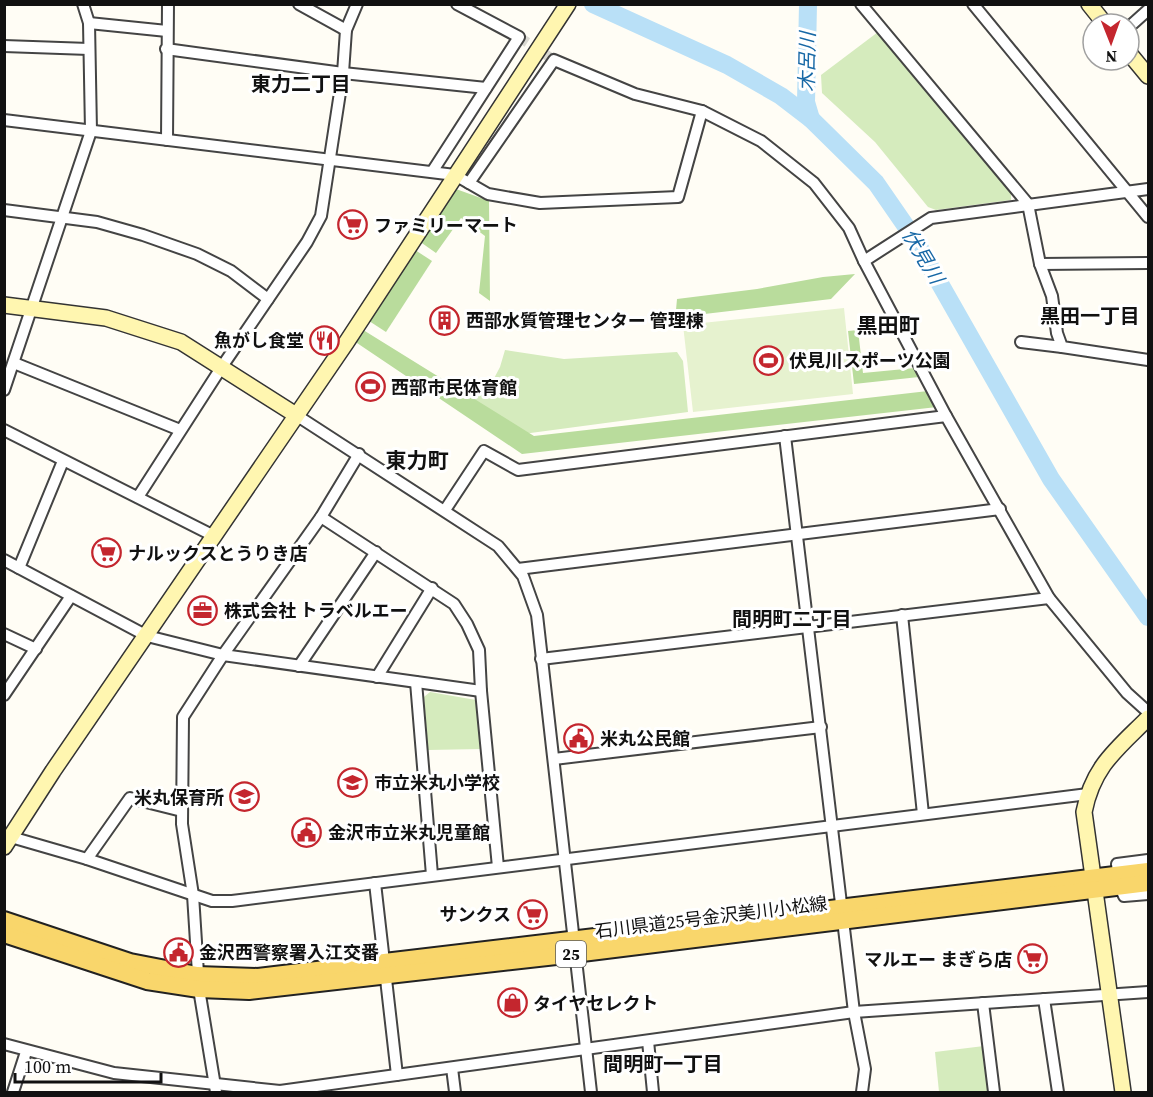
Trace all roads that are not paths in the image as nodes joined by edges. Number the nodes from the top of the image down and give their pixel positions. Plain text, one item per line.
1 (83, 4) edge
2 (168, 4) edge
3 (299, 4) edge
4 (357, 4) edge
5 (457, 4) edge
6 (568, 4) edge
7 (861, 4) edge
8 (973, 4) edge
9 (89, 23) junction
10 (346, 30) junction
11 (167, 31) junction
12 (4, 46) edge
13 (89, 49) junction
14 (166, 49) junction
15 (343, 73) junction
16 (486, 88) junction
17 (702, 111) junction
18 (4, 120) edge
19 (91, 131) junction
20 (166, 140) junction
21 (331, 160) junction
22 (432, 172) junction
23 (455, 175) junction
24 (469, 183) junction
25 (1149, 189) edge
26 (1126, 192) junction
27 (1028, 204) junction
28 (4, 210) edge
29 (61, 217) junction
30 (1149, 217) edge
31 (864, 261) junction
32 (1149, 263) edge
33 (1040, 264) junction
34 (268, 298) junction
35 (4, 305) edge
36 (33, 308) junction
37 (1021, 342) dead end
38 (1062, 347) junction
39 (1149, 360) edge
40 (14, 363) junction
41 (221, 368) junction
42 (4, 390) edge
43 (296, 415) junction
44 (946, 416) junction
45 (4, 430) edge
46 (180, 430) junction
47 (786, 436) junction
48 (358, 454) junction
49 (63, 461) junction
50 (138, 497) junction
51 (1000, 509) junction
52 (445, 510) junction
53 (321, 517) junction
54 (797, 534) junction
55 (214, 536) junction
56 (376, 552) junction
57 (4, 560) edge
58 (20, 568) junction
59 (518, 569) junction
60 (432, 588) junction
61 (71, 596) junction
62 (1048, 598) junction
63 (902, 615) junction
64 (808, 627) junction
65 (4, 634) edge
66 (147, 636) junction
67 (36, 649) junction
68 (224, 655) junction
69 (541, 659) junction
70 (299, 666) junction
71 (377, 677) junction
72 (416, 682) junction
73 (481, 691) junction
74 (4, 695) edge
75 (1149, 712) edge
76 (1149, 718) edge
77 (820, 727) junction
78 (554, 759) junction
79 (1088, 794) junction
80 (182, 811) junction
81 (923, 814) junction
82 (832, 826) junction
83 (6, 840) edge
84 (87, 859) junction
85 (565, 859) junction
86 (498, 867) junction
87 (432, 875) junction
88 (1147, 877) edge
89 (1119, 881) junction
90 (375, 883) junction
91 (1094, 883) junction
92 (193, 895) junction
93 (843, 914) junction
94 (7, 923) edge
95 (573, 947) junction
96 (385, 969) junction
97 (198, 982) junction
98 (1149, 992) edge
99 (1109, 994) junction
100 (1044, 999) junction
101 (983, 1003) junction
102 (854, 1012) junction
103 (648, 1041) junction
104 (4, 1044) edge
105 (586, 1050) junction
106 (26, 1052) junction
107 (452, 1068) junction
108 (397, 1076) junction
109 (215, 1089) edge
110 (325, 1089) edge
111 (13, 1092) edge
112 (455, 1092) edge
113 (591, 1092) edge
114 (653, 1092) edge
115 (862, 1092) edge
116 (994, 1092) edge
117 (1058, 1092) edge
118 (1123, 1092) edge

1 - 9 street
2 - 11 street
3 - 10 street
4 - 10 street
5 - 16 street
6 - 23 street
7 - 27 street
8 - 26 street
9 - 11 street
9 - 13 street
10 - 15 street
11 - 14 street
12 - 13 street
13 - 19 street
14 - 15 street
14 - 20 street
15 - 16 street
15 - 21 street
16 - 22 street
17 - 24 street
17 - 24 street
17 - 31 street
18 - 19 street
19 - 20 street
19 - 29 street
20 - 21 street
21 - 22 street
21 - 34 street
22 - 23 street
23 - 24 street
23 - 43 street
25 - 26 street
26 - 27 street
26 - 30 street
27 - 31 street
27 - 33 street
28 - 29 street
29 - 34 street
29 - 36 street
31 - 44 street
32 - 33 street
33 - 38 street
34 - 41 street
35 - 36 street
36 - 40 street
36 - 41 street
37 - 38 street
38 - 39 street
40 - 42 street
40 - 46 street
41 - 43 street
41 - 46 street
43 - 48 street
43 - 55 street
44 - 47 street
44 - 51 street
45 - 49 street
46 - 50 street
47 - 52 street
47 - 54 street
48 - 52 street
48 - 53 street
49 - 50 street
49 - 58 street
50 - 55 street
51 - 54 street
51 - 62 street
52 - 59 street
53 - 56 street
53 - 68 street
54 - 59 street
54 - 64 street
55 - 66 street
56 - 60 street
56 - 70 street
57 - 58 street
58 - 61 street
59 - 69 street
60 - 71 street
60 - 73 street
61 - 66 street
61 - 67 street
62 - 63 street
62 - 75 street
63 - 64 street
63 - 81 street
64 - 69 street
64 - 77 street
65 - 67 street
66 - 68 street
66 - 83 street
67 - 74 street
68 - 70 street
68 - 80 street
69 - 78 street
70 - 71 street
71 - 72 street
72 - 73 street
72 - 87 street
73 - 86 street
76 - 79 street
77 - 78 street
77 - 82 street
78 - 85 street
79 - 81 street
79 - 91 street
80 - 84 street
80 - 92 street
81 - 82 street
82 - 85 street
82 - 93 street
83 - 84 street
84 - 92 street
85 - 86 street
85 - 95 street
86 - 87 street
87 - 90 street
88 - 89 main road, 石川県道25号金沢美川小松線 / 25
88 - 89 street
89 - 91 main road, 石川県道25号金沢美川小松線 / 25
90 - 92 street
90 - 96 street
91 - 93 main road, 石川県道25号金沢美川小松線 / 25
91 - 99 street
92 - 97 street
93 - 95 main road, 石川県道25号金沢美川小松線 / 25
93 - 102 street
94 - 97 main road, 石川県道25号金沢美川小松線 / 25
95 - 96 main road, 石川県道25号金沢美川小松線 / 25
95 - 105 street
96 - 97 main road, 石川県道25号金沢美川小松線 / 25
96 - 108 street
97 - 109 street
98 - 99 street
99 - 100 street
99 - 118 street
100 - 101 street
100 - 117 street
101 - 102 street
101 - 116 street
102 - 103 street
102 - 115 street
103 - 105 street
103 - 114 street
104 - 106 street
105 - 107 street
105 - 113 street
106 - 109 street
106 - 111 street
107 - 108 street
107 - 112 street
108 - 110 street
109 - 110 street

